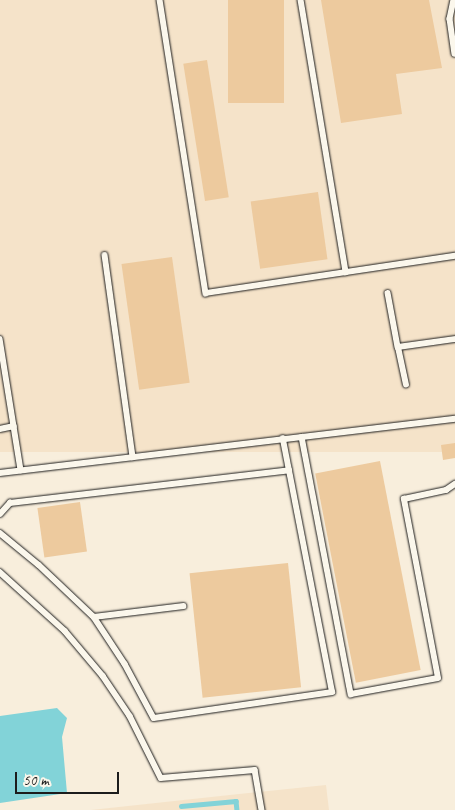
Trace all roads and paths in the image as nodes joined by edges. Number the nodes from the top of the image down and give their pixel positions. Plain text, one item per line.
1 (160, 0) edge
2 (301, 0) edge
3 (454, 0) edge
4 (455, 54) edge
5 (105, 255) dead end
6 (455, 256) edge
7 (346, 272) junction
8 (388, 293) dead end
9 (0, 339) edge
10 (455, 339) edge
11 (398, 347) junction
12 (406, 385) dead end
13 (455, 419) edge
14 (14, 426) junction
15 (0, 429) edge
16 (302, 437) junction
17 (283, 439) junction
18 (133, 457) junction
19 (21, 470) junction
20 (289, 470) junction
21 (0, 473) edge
22 (455, 484) edge
23 (0, 514) edge
24 (0, 534) edge
25 (0, 572) edge
26 (183, 606) dead end
27 (94, 617) junction
28 (262, 810) edge

1 - 7 lane
2 - 7 lane
3 - 4 lane
5 - 18 lane
6 - 7 lane
8 - 11 lane
9 - 14 lane
10 - 11 lane
11 - 12 lane
13 - 16 lane
14 - 15 lane
14 - 19 lane
16 - 17 lane
16 - 22 lane
17 - 18 lane
17 - 20 lane
18 - 19 lane
19 - 21 lane
20 - 23 lane
20 - 27 lane
24 - 27 lane
25 - 28 lane
26 - 27 lane

